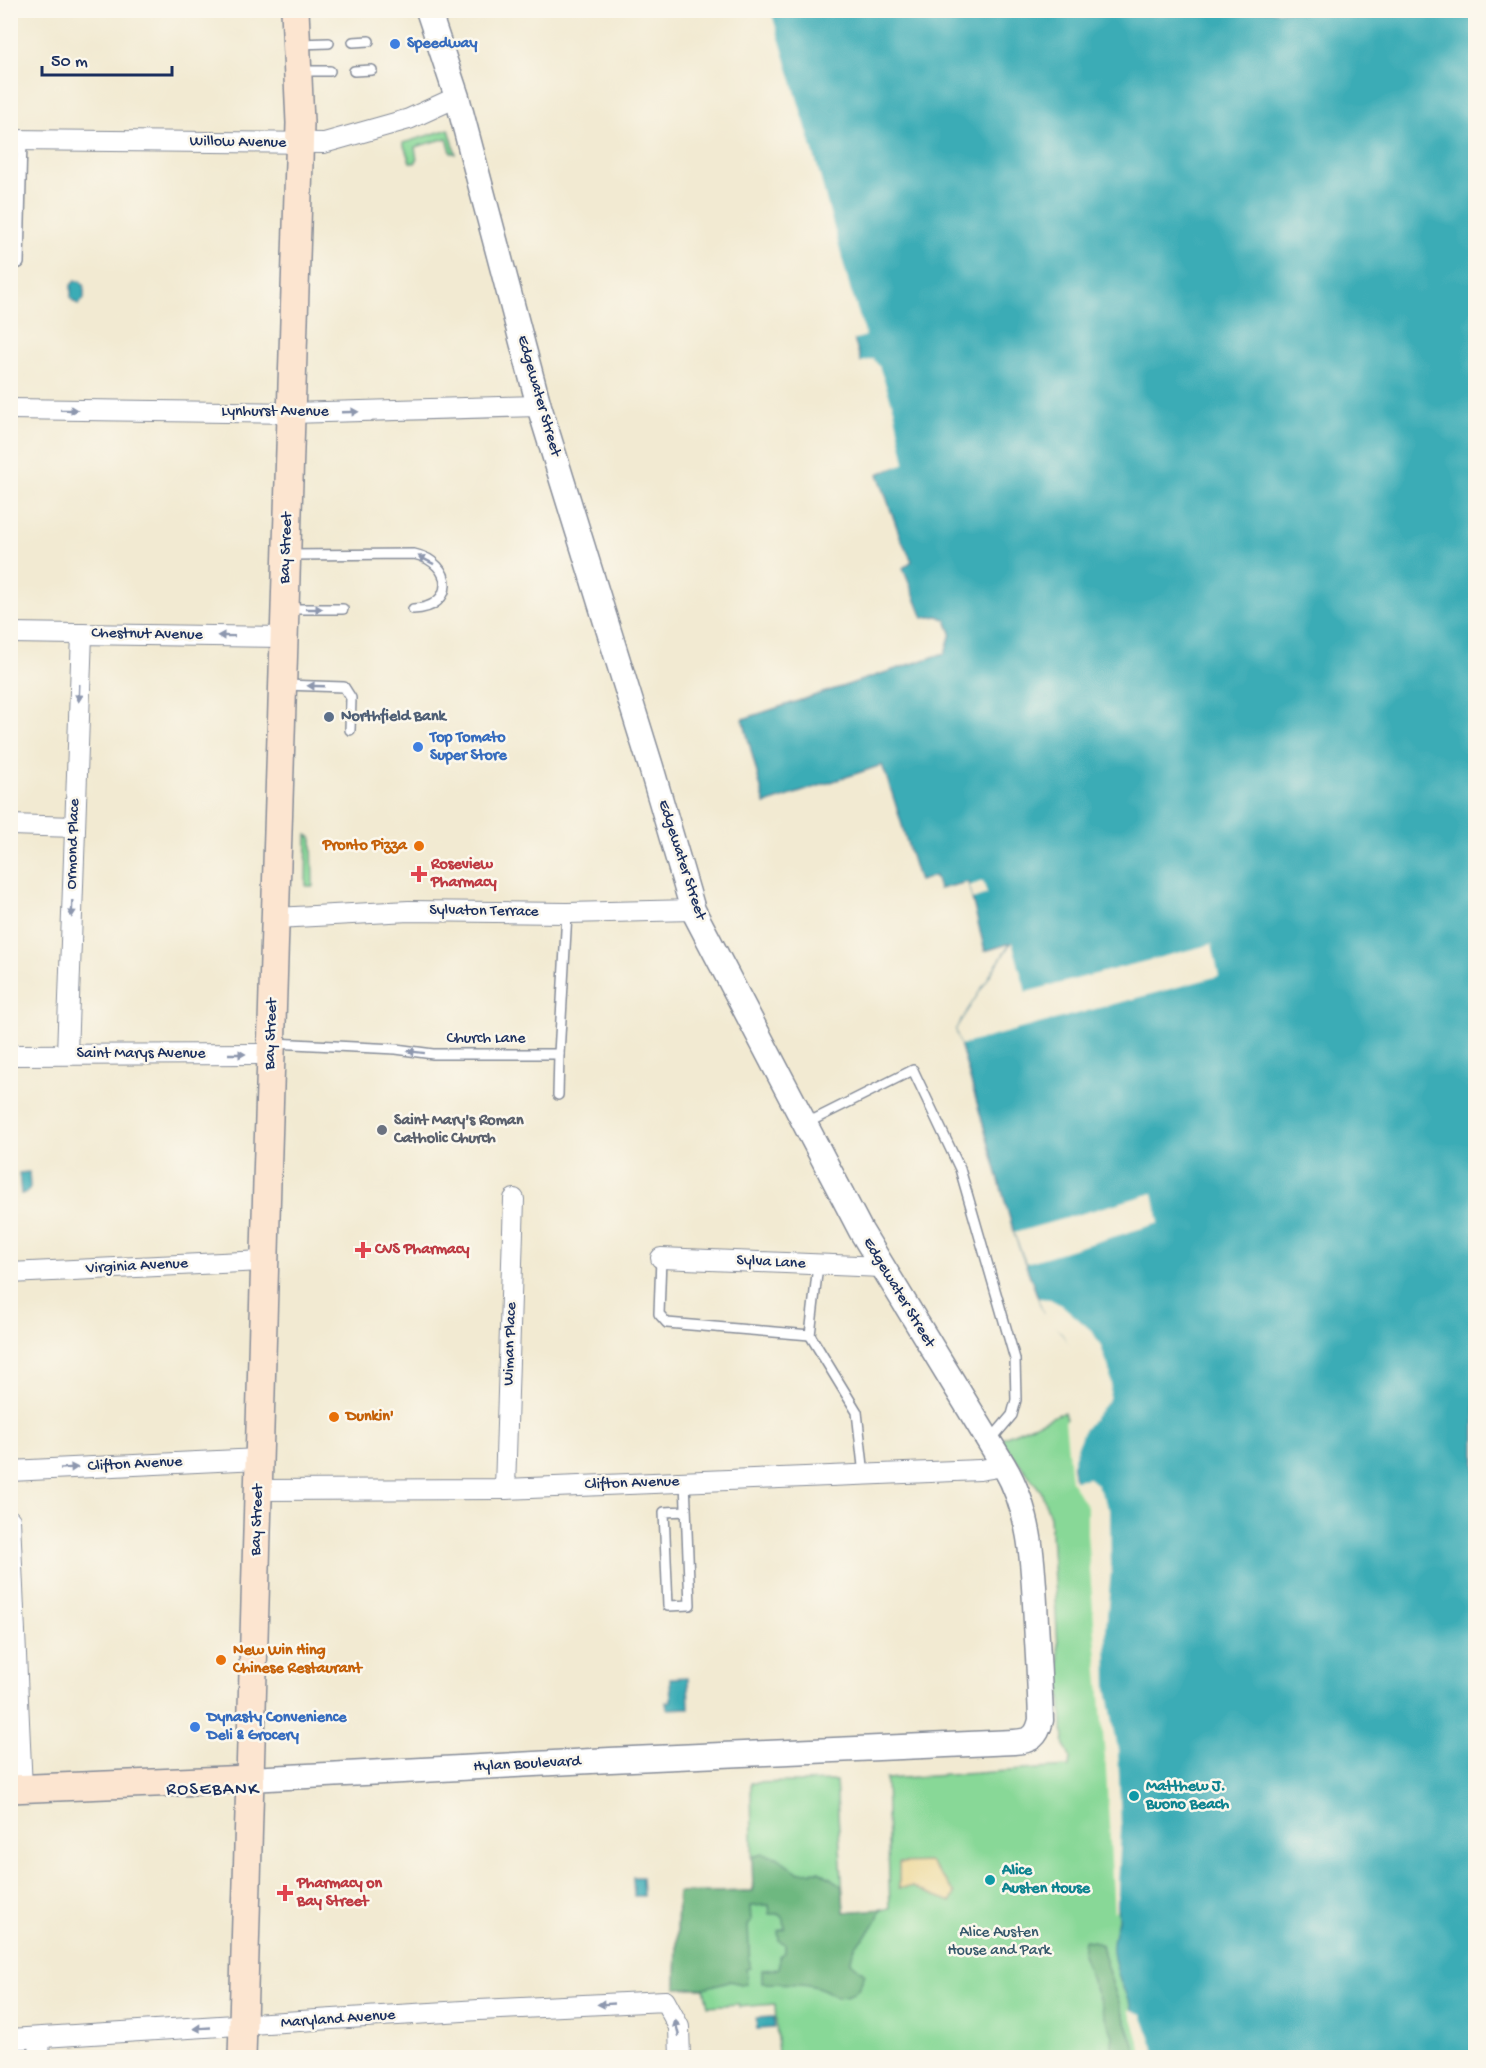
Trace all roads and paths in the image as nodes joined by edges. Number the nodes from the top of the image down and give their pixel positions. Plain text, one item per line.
1 (295, 10) edge
2 (428, 10) edge
3 (369, 41) dead end
4 (353, 42) dead end
5 (328, 43) dead end
6 (296, 45) junction
7 (354, 70) dead end
8 (372, 70) dead end
9 (298, 71) junction
10 (330, 71) dead end
11 (457, 97) junction
12 (16, 140) edge
13 (299, 143) junction
14 (10, 262) edge
15 (539, 406) junction
16 (10, 410) edge
17 (291, 413) junction
18 (287, 555) junction
19 (285, 609) junction
20 (344, 609) dead end
21 (413, 609) dead end
22 (10, 633) edge
23 (81, 634) junction
24 (284, 637) junction
25 (283, 685) junction
26 (350, 730) dead end
27 (10, 825) edge
28 (75, 827) junction
29 (693, 910) junction
30 (567, 913) junction
31 (276, 918) junction
32 (272, 1049) junction
33 (67, 1054) junction
34 (559, 1054) junction
35 (10, 1055) edge
36 (558, 1095) dead end
37 (805, 1124) junction
38 (514, 1199) dead end
39 (661, 1258) joint
40 (264, 1261) junction
41 (818, 1265) junction
42 (882, 1267) junction
43 (10, 1273) edge
44 (810, 1335) junction
45 (989, 1442) junction
46 (259, 1459) junction
47 (1004, 1466) junction
48 (10, 1471) edge
49 (864, 1475) junction
50 (685, 1482) junction
51 (505, 1489) junction
52 (259, 1490) junction
53 (686, 1511) junction
54 (10, 1520) edge
55 (1039, 1730) joint
56 (250, 1779) junction
57 (16, 1789) edge
58 (243, 2026) junction
59 (40, 2038) junction
60 (10, 2039) edge
61 (39, 2058) edge
62 (242, 2058) edge
63 (680, 2058) edge

1 - 6 main road, Bay Street
2 - 11 street, Edgewater Street
3 - 4 lane
5 - 6 lane
6 - 9 main road, Bay Street
7 - 8 lane
9 - 10 lane
9 - 13 main road, Bay Street
11 - 13 street, Willow Avenue
11 - 15 street, Edgewater Street
12 - 13 street, Willow Avenue
12 - 14 lane
13 - 17 main road, Bay Street
17 -> 15 street, Lynhurst Avenue
15 - 29 street, Edgewater Street
16 -> 17 street, Lynhurst Avenue
17 - 18 main road, Bay Street
18 - 19 main road, Bay Street
21 -> 18 lane
19 -> 20 lane
19 - 24 main road, Bay Street
22 - 23 street, Chestnut Avenue
24 -> 23 street, Chestnut Avenue
23 -> 28 street, Ormond Place
24 - 25 main road, Bay Street
26 -> 25 lane
25 - 31 main road, Bay Street
27 - 28 street
28 -> 33 street, Ormond Place
29 - 30 street, Sylvaton Terrace
29 - 37 street, Edgewater Street
30 - 31 street, Sylvaton Terrace
30 - 34 lane
31 - 32 main road, Bay Street
33 -> 32 street, Saint Marys Avenue
34 -> 32 lane, Church Lane
32 - 40 main road, Bay Street
33 - 35 street, Saint Marys Avenue
34 - 36 lane
37 - 42 street, Edgewater Street
37 - 45 lane
38 - 51 street, Wiman Place
39 - 41 street, Sylva Lane
39 - 44 lane
40 - 43 street, Virginia Avenue
40 - 46 main road, Bay Street
41 - 42 street, Sylva Lane
41 - 44 lane
42 - 45 street, Edgewater Street
44 - 49 lane
45 - 47 street, Edgewater Street
48 -> 46 street, Clifton Avenue
46 - 52 main road, Bay Street
47 - 49 street, Clifton Avenue
47 - 55 street, Edgewater Street
49 - 50 street, Clifton Avenue
50 - 51 street, Clifton Avenue
50 - 53 lane
51 - 52 street, Clifton Avenue
52 - 56 main road, Bay Street
53 - 53 lane
54 - 57 street
55 - 56 street, Hylan Boulevard
56 - 57 main road, Hylan Boulevard
56 - 58 main road, Bay Street
58 -> 59 street, Maryland Avenue
58 - 62 main road, Bay Street
63 -> 58 street, Maryland Avenue
59 - 60 street, Maryland Avenue
59 - 61 street

